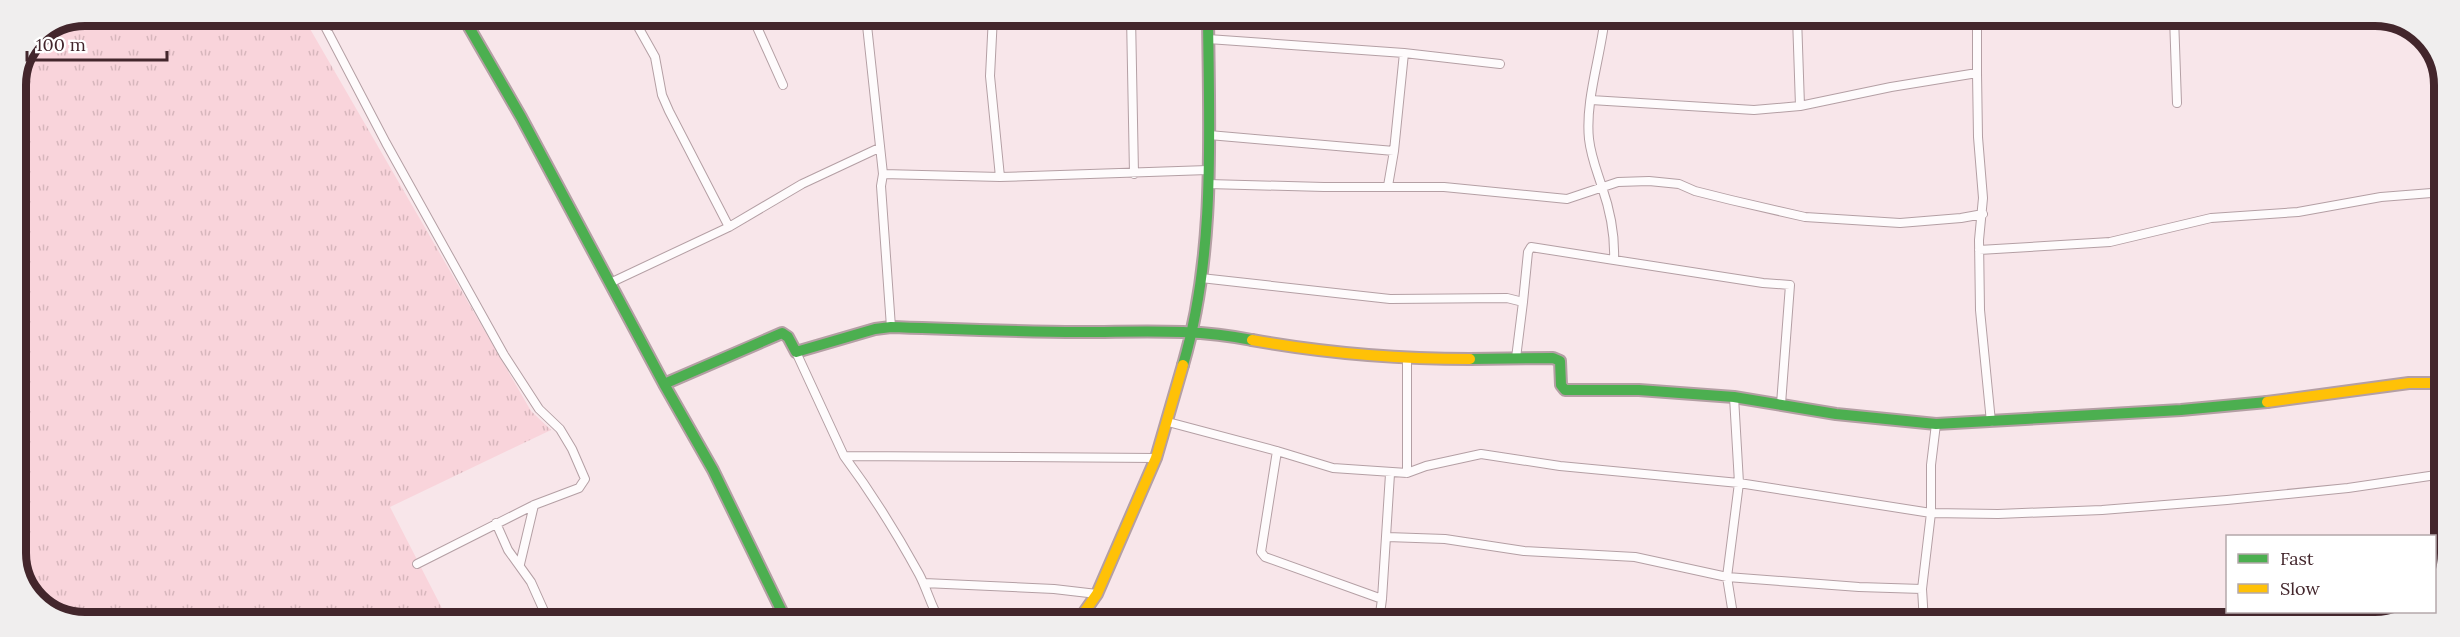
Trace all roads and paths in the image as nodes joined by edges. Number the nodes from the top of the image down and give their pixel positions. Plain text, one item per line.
1 (331, 26) edge
2 (468, 26) edge
3 (638, 26) edge
4 (756, 26) edge
5 (867, 26) edge
6 (992, 26) edge
7 (1131, 26) edge
8 (1208, 26) edge
9 (1604, 26) edge
10 (1797, 26) edge
11 (1977, 26) edge
12 (2174, 26) edge
13 (327, 28) joint
14 (1208, 39) junction
15 (1404, 53) junction
16 (1500, 64) dead end
17 (1977, 73) junction
18 (783, 85) dead end
19 (1591, 100) junction
20 (2177, 103) dead end
21 (1800, 106) junction
22 (1209, 135) junction
23 (879, 148) junction
24 (1394, 151) junction
25 (1208, 170) junction
26 (883, 174) junction
27 (1134, 174) junction
28 (1000, 177) junction
29 (1208, 184) junction
30 (1388, 186) junction
31 (1602, 188) junction
32 (2434, 193) edge
33 (1983, 214) junction
34 (729, 227) junction
35 (1979, 250) junction
36 (1614, 260) junction
37 (1201, 278) junction
38 (610, 283) junction
39 (1523, 302) junction
40 (891, 327) junction
41 (1192, 332) junction
42 (796, 352) junction
43 (1516, 358) junction
44 (1407, 359) junction
45 (2434, 383) edge
46 (664, 384) junction
47 (1734, 397) junction
48 (1781, 404) junction
49 (1168, 422) junction
50 (1991, 422) junction
51 (1936, 424) junction
52 (1277, 451) junction
53 (844, 456) junction
54 (1156, 458) junction
55 (1407, 473) junction
56 (1390, 474) junction
57 (2434, 475) edge
58 (1739, 483) junction
59 (534, 505) junction
60 (1931, 513) junction
61 (496, 523) junction
62 (1387, 537) junction
63 (417, 564) dead end
64 (520, 564) junction
65 (1727, 577) junction
66 (924, 583) junction
67 (1922, 589) junction
68 (1097, 594) junction
69 (1382, 599) junction
70 (544, 612) edge
71 (782, 612) edge
72 (936, 612) edge
73 (1084, 612) edge
74 (1380, 612) edge
75 (1733, 612) edge
76 (1923, 612) edge

1 - 13 street
2 - 38 street
3 - 34 street
4 - 18 street
5 - 23 street
6 - 28 street
7 - 27 street
8 - 14 street
9 - 19 street
10 - 21 street
11 - 17 street
12 - 20 street
13 - 59 street
14 - 15 street
14 - 22 street
15 - 16 street
15 - 24 street
17 - 21 street
17 - 33 street
19 - 21 street
19 - 31 street
22 - 24 street
22 - 25 street
23 - 26 street
23 - 34 street
24 - 30 street
25 - 27 street
25 - 29 street
26 - 28 street
26 - 40 street
27 - 28 street
29 - 30 street
29 - 37 street
30 - 31 street
31 - 33 street
31 - 36 street
32 - 35 street
33 - 35 street
34 - 38 street
35 - 50 street
36 - 39 street
36 - 48 street
37 - 39 street
37 - 41 street
38 - 46 street
39 - 43 street
40 - 41 street
40 - 42 street
41 - 44 street
41 - 49 street
42 - 46 street
42 - 53 street
43 - 44 street
43 - 47 street
44 - 55 street
45 - 50 street
46 - 71 street
47 - 48 street
47 - 58 street
48 - 51 street
49 - 52 street
49 - 54 street
50 - 51 street
51 - 60 street
52 - 56 street
52 - 69 street
53 - 54 street
53 - 66 street
54 - 68 street
55 - 56 street
55 - 58 street
56 - 62 street
57 - 60 street
58 - 60 street
58 - 65 street
59 - 61 street
59 - 64 street
60 - 67 street
61 - 63 street
61 - 64 street
62 - 65 street
62 - 69 street
64 - 70 street
65 - 67 street
65 - 75 street
66 - 68 street
66 - 72 street
67 - 76 street
68 - 73 street
69 - 74 street

